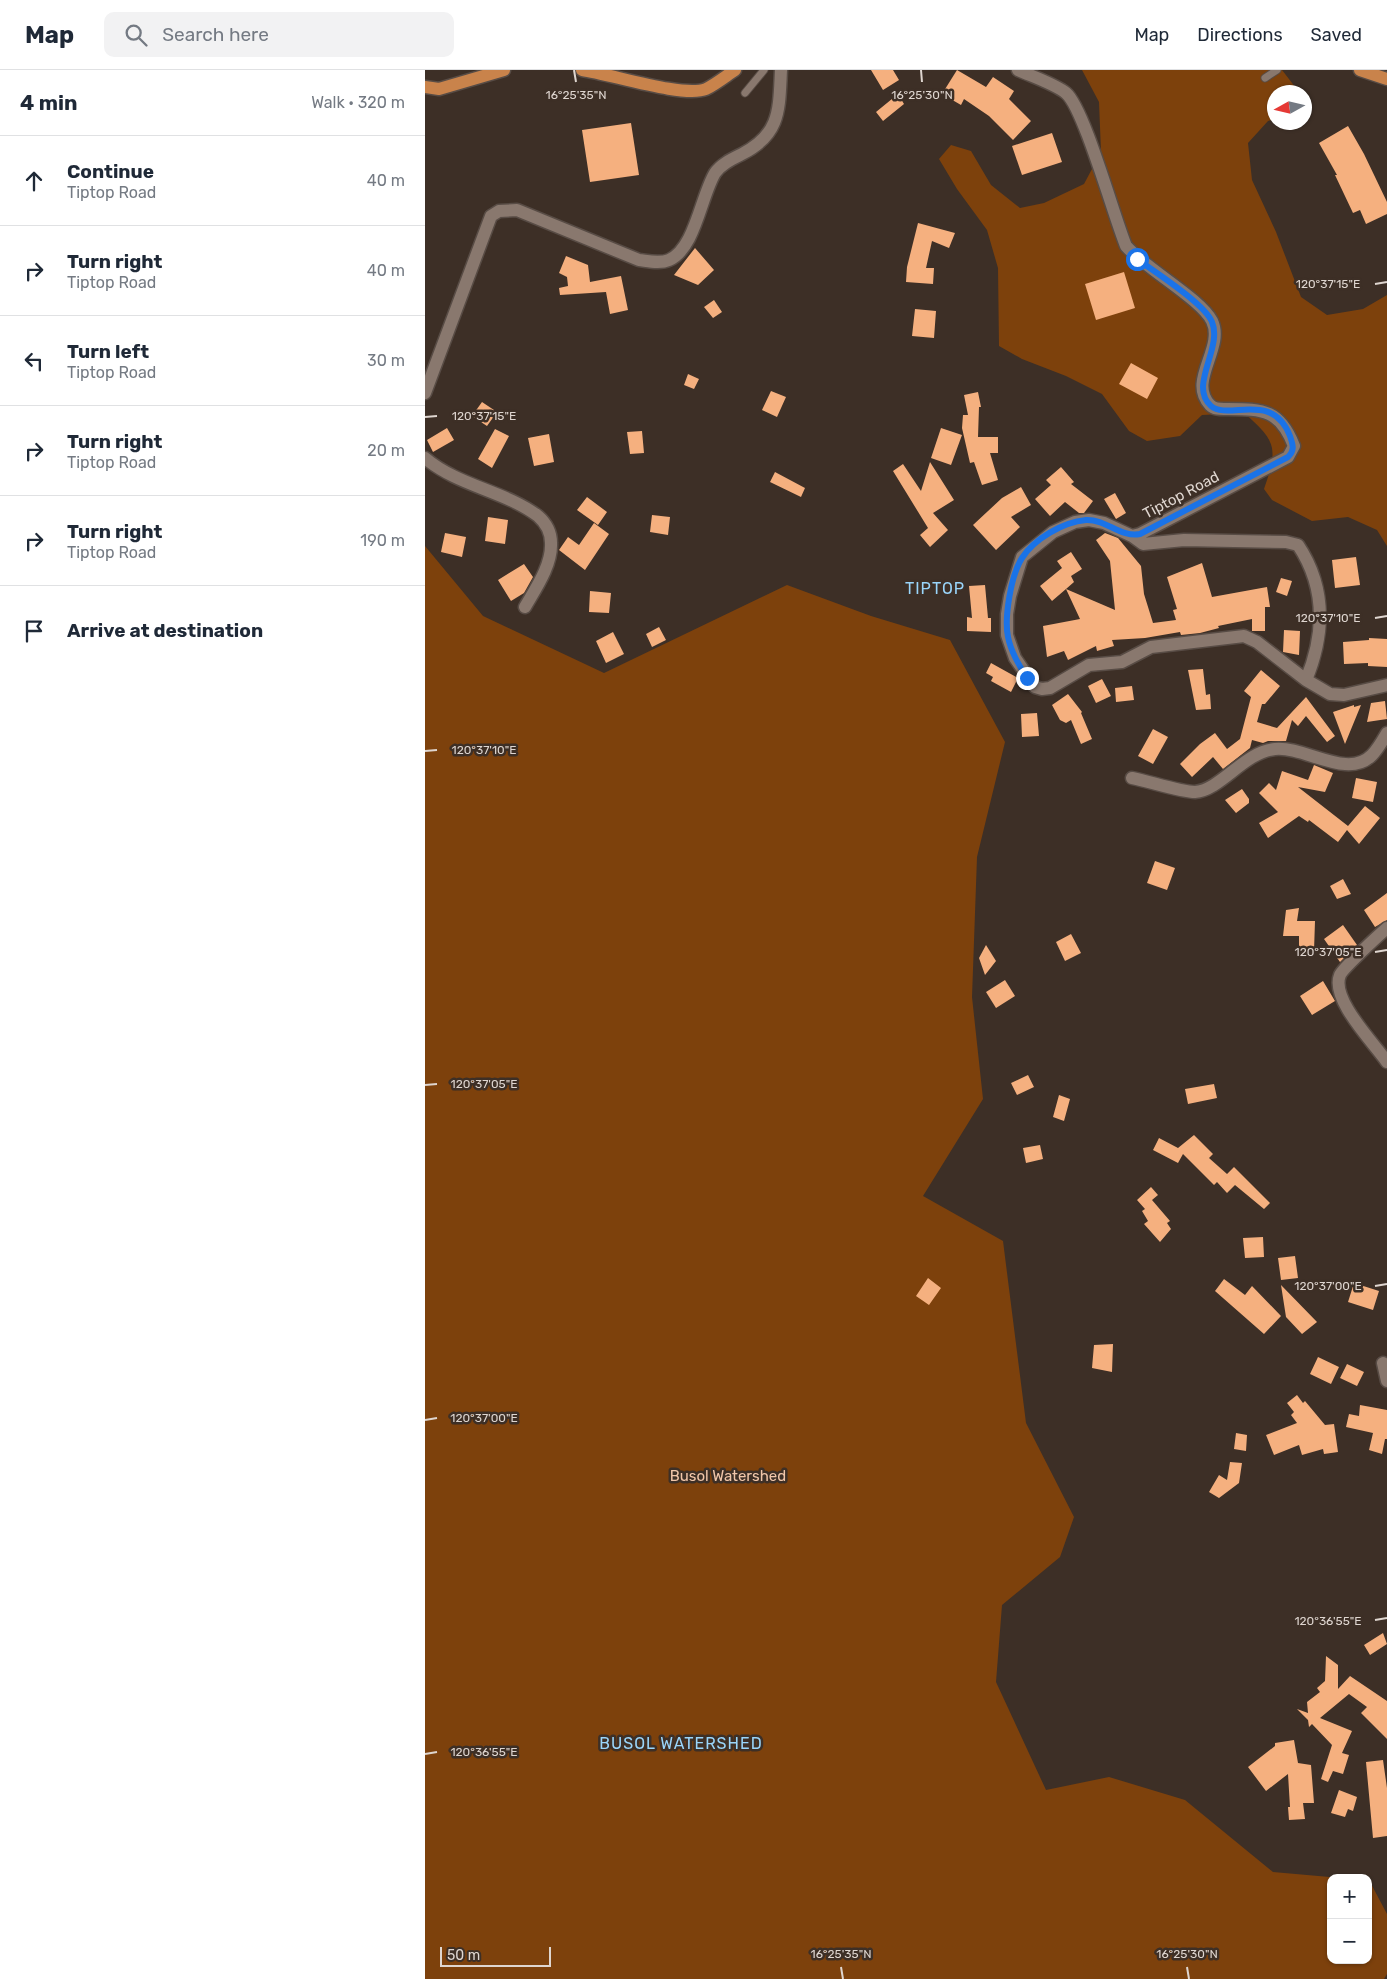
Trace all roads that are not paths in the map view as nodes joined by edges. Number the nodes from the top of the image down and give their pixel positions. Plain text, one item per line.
1 (504, 70) edge
2 (582, 70) edge
3 (735, 70) edge
4 (764, 70) edge
5 (781, 70) edge
6 (1018, 70) edge
7 (1277, 70) edge
8 (1360, 70) edge
9 (1265, 78) dead end
10 (1387, 79) edge
11 (425, 87) edge
12 (745, 93) dead end
13 (425, 393) edge
14 (425, 458) edge
15 (1132, 536) junction
16 (525, 607) dead end
17 (1306, 680) junction
18 (1387, 685) edge
19 (1387, 733) edge
20 (1132, 778) dead end
21 (1387, 928) edge
22 (1387, 1062) edge
23 (1383, 1363) dead end
24 (1387, 1381) edge

1 - 11 main road
2 - 3 main road
4 - 12 lane
5 - 13 street
6 - 15 street, Tiptop Road
7 - 9 lane
8 - 10 main road
14 - 16 street
15 - 17 street
15 - 17 street, Tiptop Road
17 - 18 street, Tiptop Road
19 - 20 street
21 - 22 street
23 - 24 street

